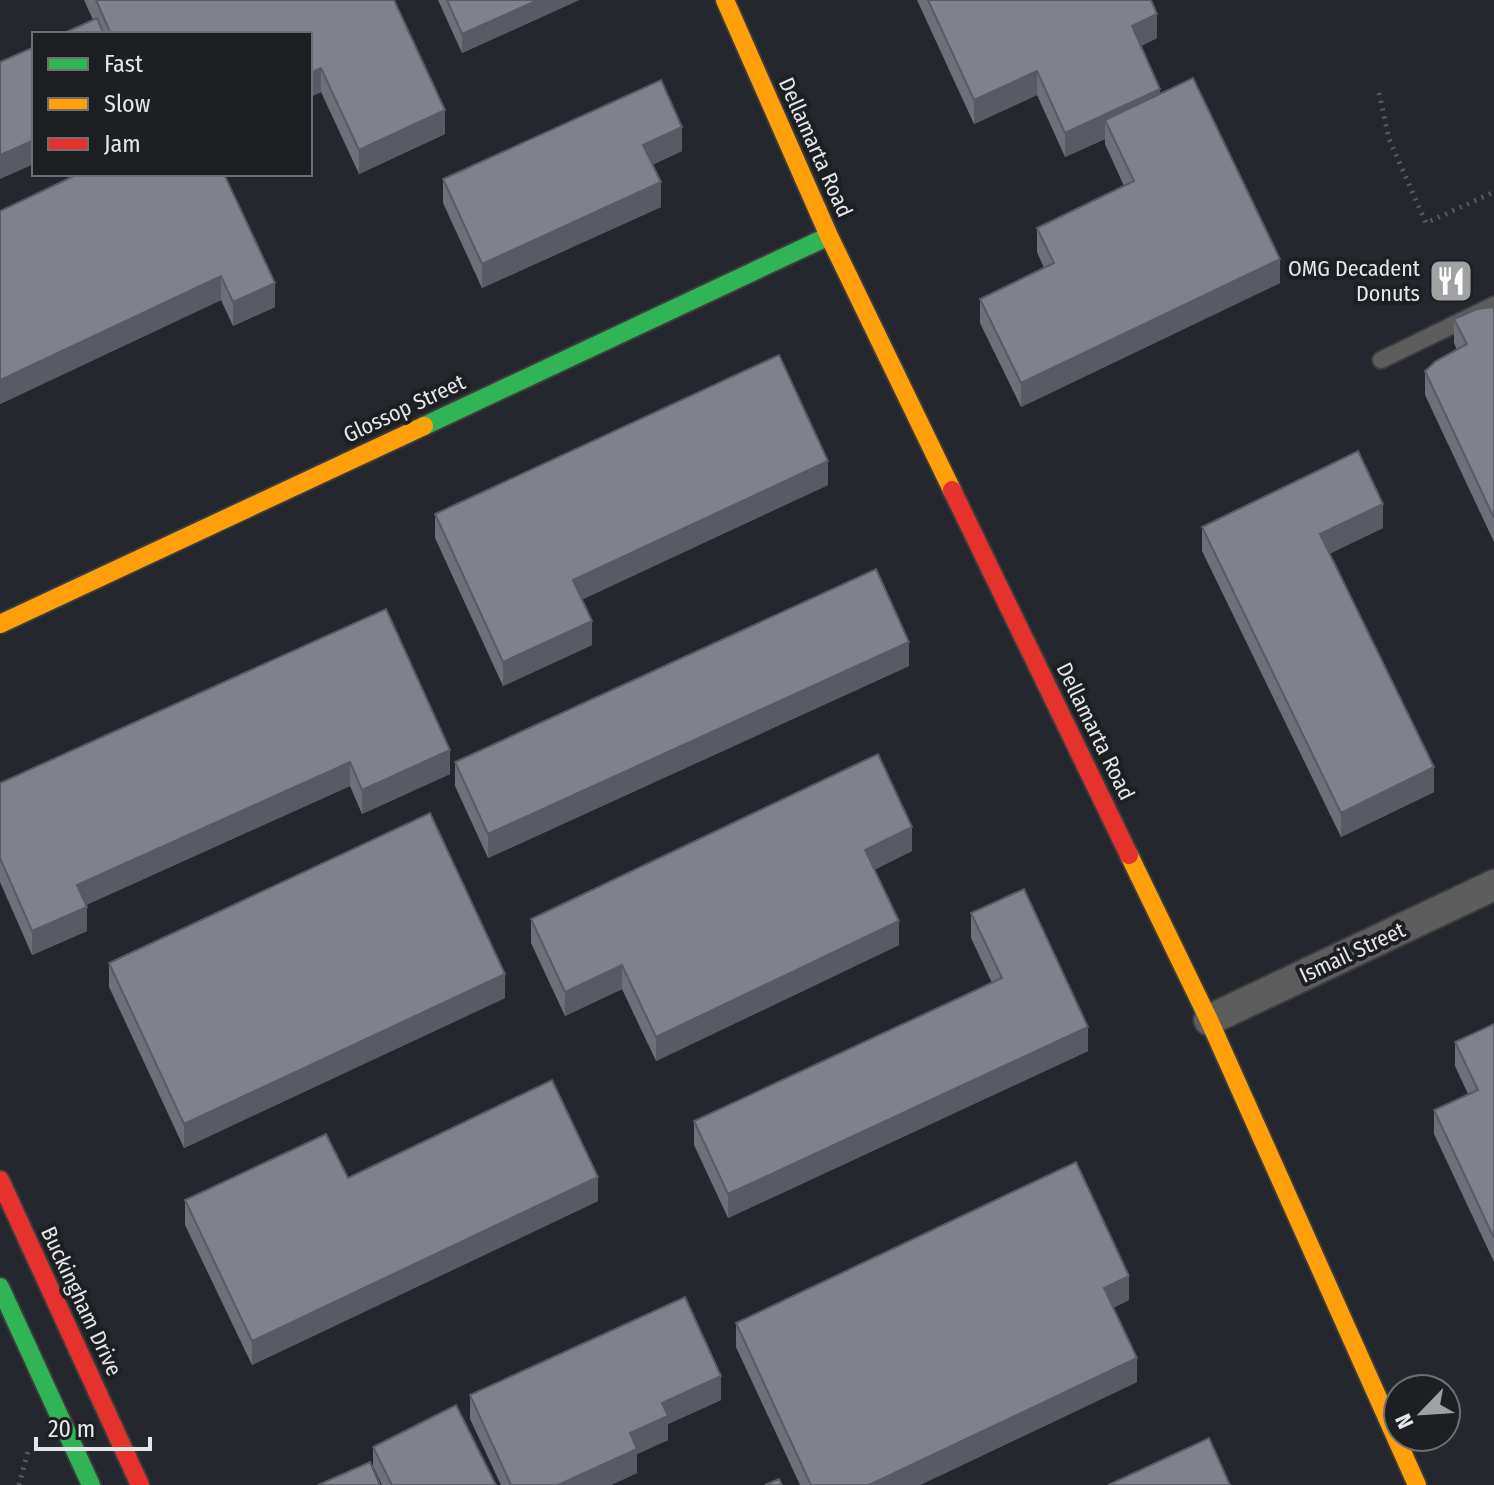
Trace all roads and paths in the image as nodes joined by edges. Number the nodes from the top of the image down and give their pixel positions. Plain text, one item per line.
1 (725, 0) edge
2 (1379, 93) dead end
3 (1494, 192) edge
4 (829, 236) junction
5 (1494, 305) edge
6 (1381, 360) dead end
7 (0, 624) edge
8 (1494, 885) edge
9 (1209, 1020) junction
10 (0, 1180) edge
11 (0, 1287) edge
12 (91, 1485) edge
13 (140, 1485) edge
14 (1417, 1485) edge

1 - 4 street, Dellamarta Road
2 - 3 path
4 - 7 street, Glossop Street
4 - 9 street, Dellamarta Road
5 - 6 lane
8 - 9 street, Ismail Street
9 - 14 street, Dellamarta Road
10 - 13 street, Buckingham Drive
11 - 12 street

